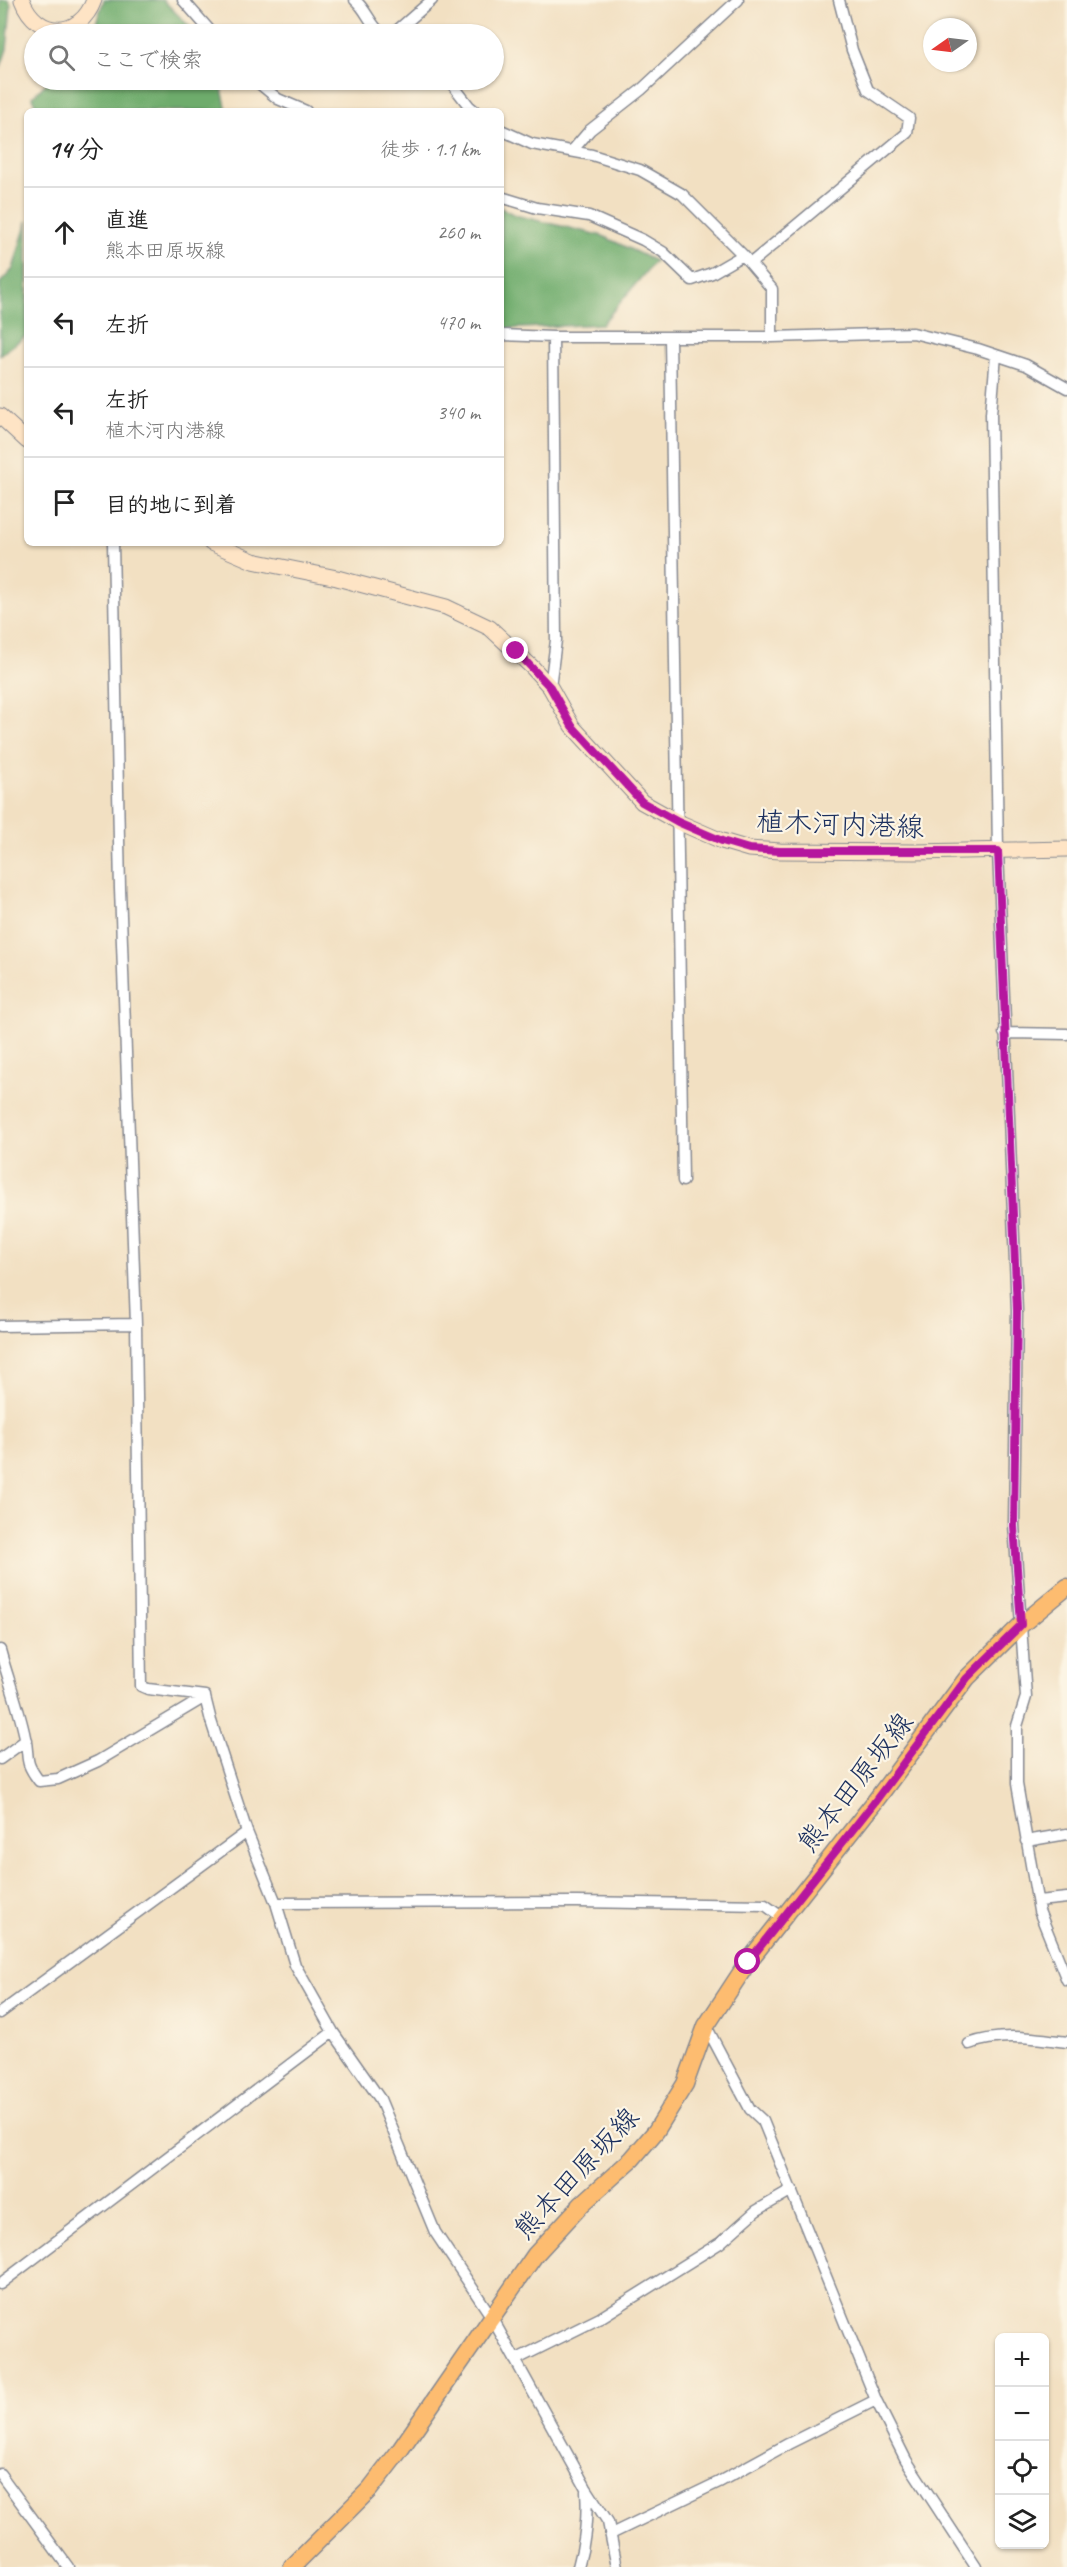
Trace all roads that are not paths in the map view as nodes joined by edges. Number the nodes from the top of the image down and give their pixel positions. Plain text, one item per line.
1 (22, 0) edge
2 (94, 0) edge
3 (183, 0) edge
4 (355, 0) edge
5 (432, 0) edge
6 (738, 0) edge
7 (838, 0) edge
8 (42, 24) edge
9 (76, 24) edge
10 (204, 24) edge
11 (372, 24) edge
12 (404, 24) edge
13 (267, 90) edge
14 (457, 90) edge
15 (299, 108) edge
16 (471, 108) edge
17 (504, 131) edge
18 (572, 151) junction
19 (504, 198) edge
20 (747, 259) junction
21 (504, 335) edge
22 (553, 337) junction
23 (670, 337) junction
24 (772, 337) junction
25 (996, 355) junction
26 (1067, 388) edge
27 (0, 416) edge
28 (24, 438) edge
29 (113, 546) edge
30 (218, 546) edge
31 (550, 687) junction
32 (678, 822) junction
33 (1067, 849) edge
34 (998, 851) junction
35 (1004, 1033) junction
36 (1067, 1034) edge
37 (683, 1181) dead end
38 (136, 1324) junction
39 (0, 1326) edge
40 (1067, 1587) edge
41 (1021, 1625) junction
42 (0, 1650) edge
43 (206, 1696) junction
44 (26, 1740) junction
45 (0, 1759) edge
46 (247, 1832) junction
47 (1067, 1834) edge
48 (1026, 1841) junction
49 (1067, 1898) edge
50 (1038, 1901) junction
51 (276, 1903) junction
52 (783, 1918) junction
53 (1067, 1980) edge
54 (0, 2013) edge
55 (706, 2026) junction
56 (333, 2032) junction
57 (1067, 2042) edge
58 (969, 2044) dead end
59 (792, 2190) junction
60 (0, 2284) edge
61 (491, 2316) junction
62 (515, 2360) junction
63 (876, 2400) junction
64 (0, 2474) edge
65 (586, 2488) junction
66 (611, 2534) junction
67 (68, 2567) edge
68 (292, 2567) edge
69 (578, 2567) edge
70 (617, 2567) edge
71 (976, 2567) edge

1 - 8 main road
2 - 9 main road
3 - 10 street
4 - 11 street
5 - 12 street
6 - 18 street
7 - 20 street
13 - 15 street
14 - 16 street
17 - 18 street
18 - 20 street
19 - 20 street
20 - 24 street
21 - 22 street
22 - 23 street
22 - 31 street
23 - 24 street
23 - 32 street
24 - 25 street
25 - 26 street
25 - 34 street
27 - 28 main road
29 - 38 street
30 - 31 main road, 植木河内港線
31 - 32 main road, 植木河内港線
32 - 34 main road, 植木河内港線
32 - 37 street
33 - 34 main road, 植木河内港線
34 - 35 street
35 - 36 street
35 - 41 street
38 - 39 street
38 - 43 street
40 - 41 main road, 熊本田原坂線
41 - 48 street
41 - 52 main road, 熊本田原坂線
42 - 44 street
43 - 44 street
43 - 46 street
44 - 45 street
46 - 51 street
46 - 54 street
47 - 48 street
48 - 50 street
49 - 50 street
50 - 53 street
51 - 52 street
51 - 56 street
52 - 55 main road, 熊本田原坂線
55 - 59 street
55 - 61 main road, 熊本田原坂線
56 - 60 street
56 - 61 street
57 - 58 street
59 - 62 street
59 - 63 street
61 - 62 street
61 - 68 main road, 熊本田原坂線
62 - 65 street
63 - 66 street
63 - 71 street
64 - 67 street
65 - 66 street
65 - 69 street
66 - 70 street

